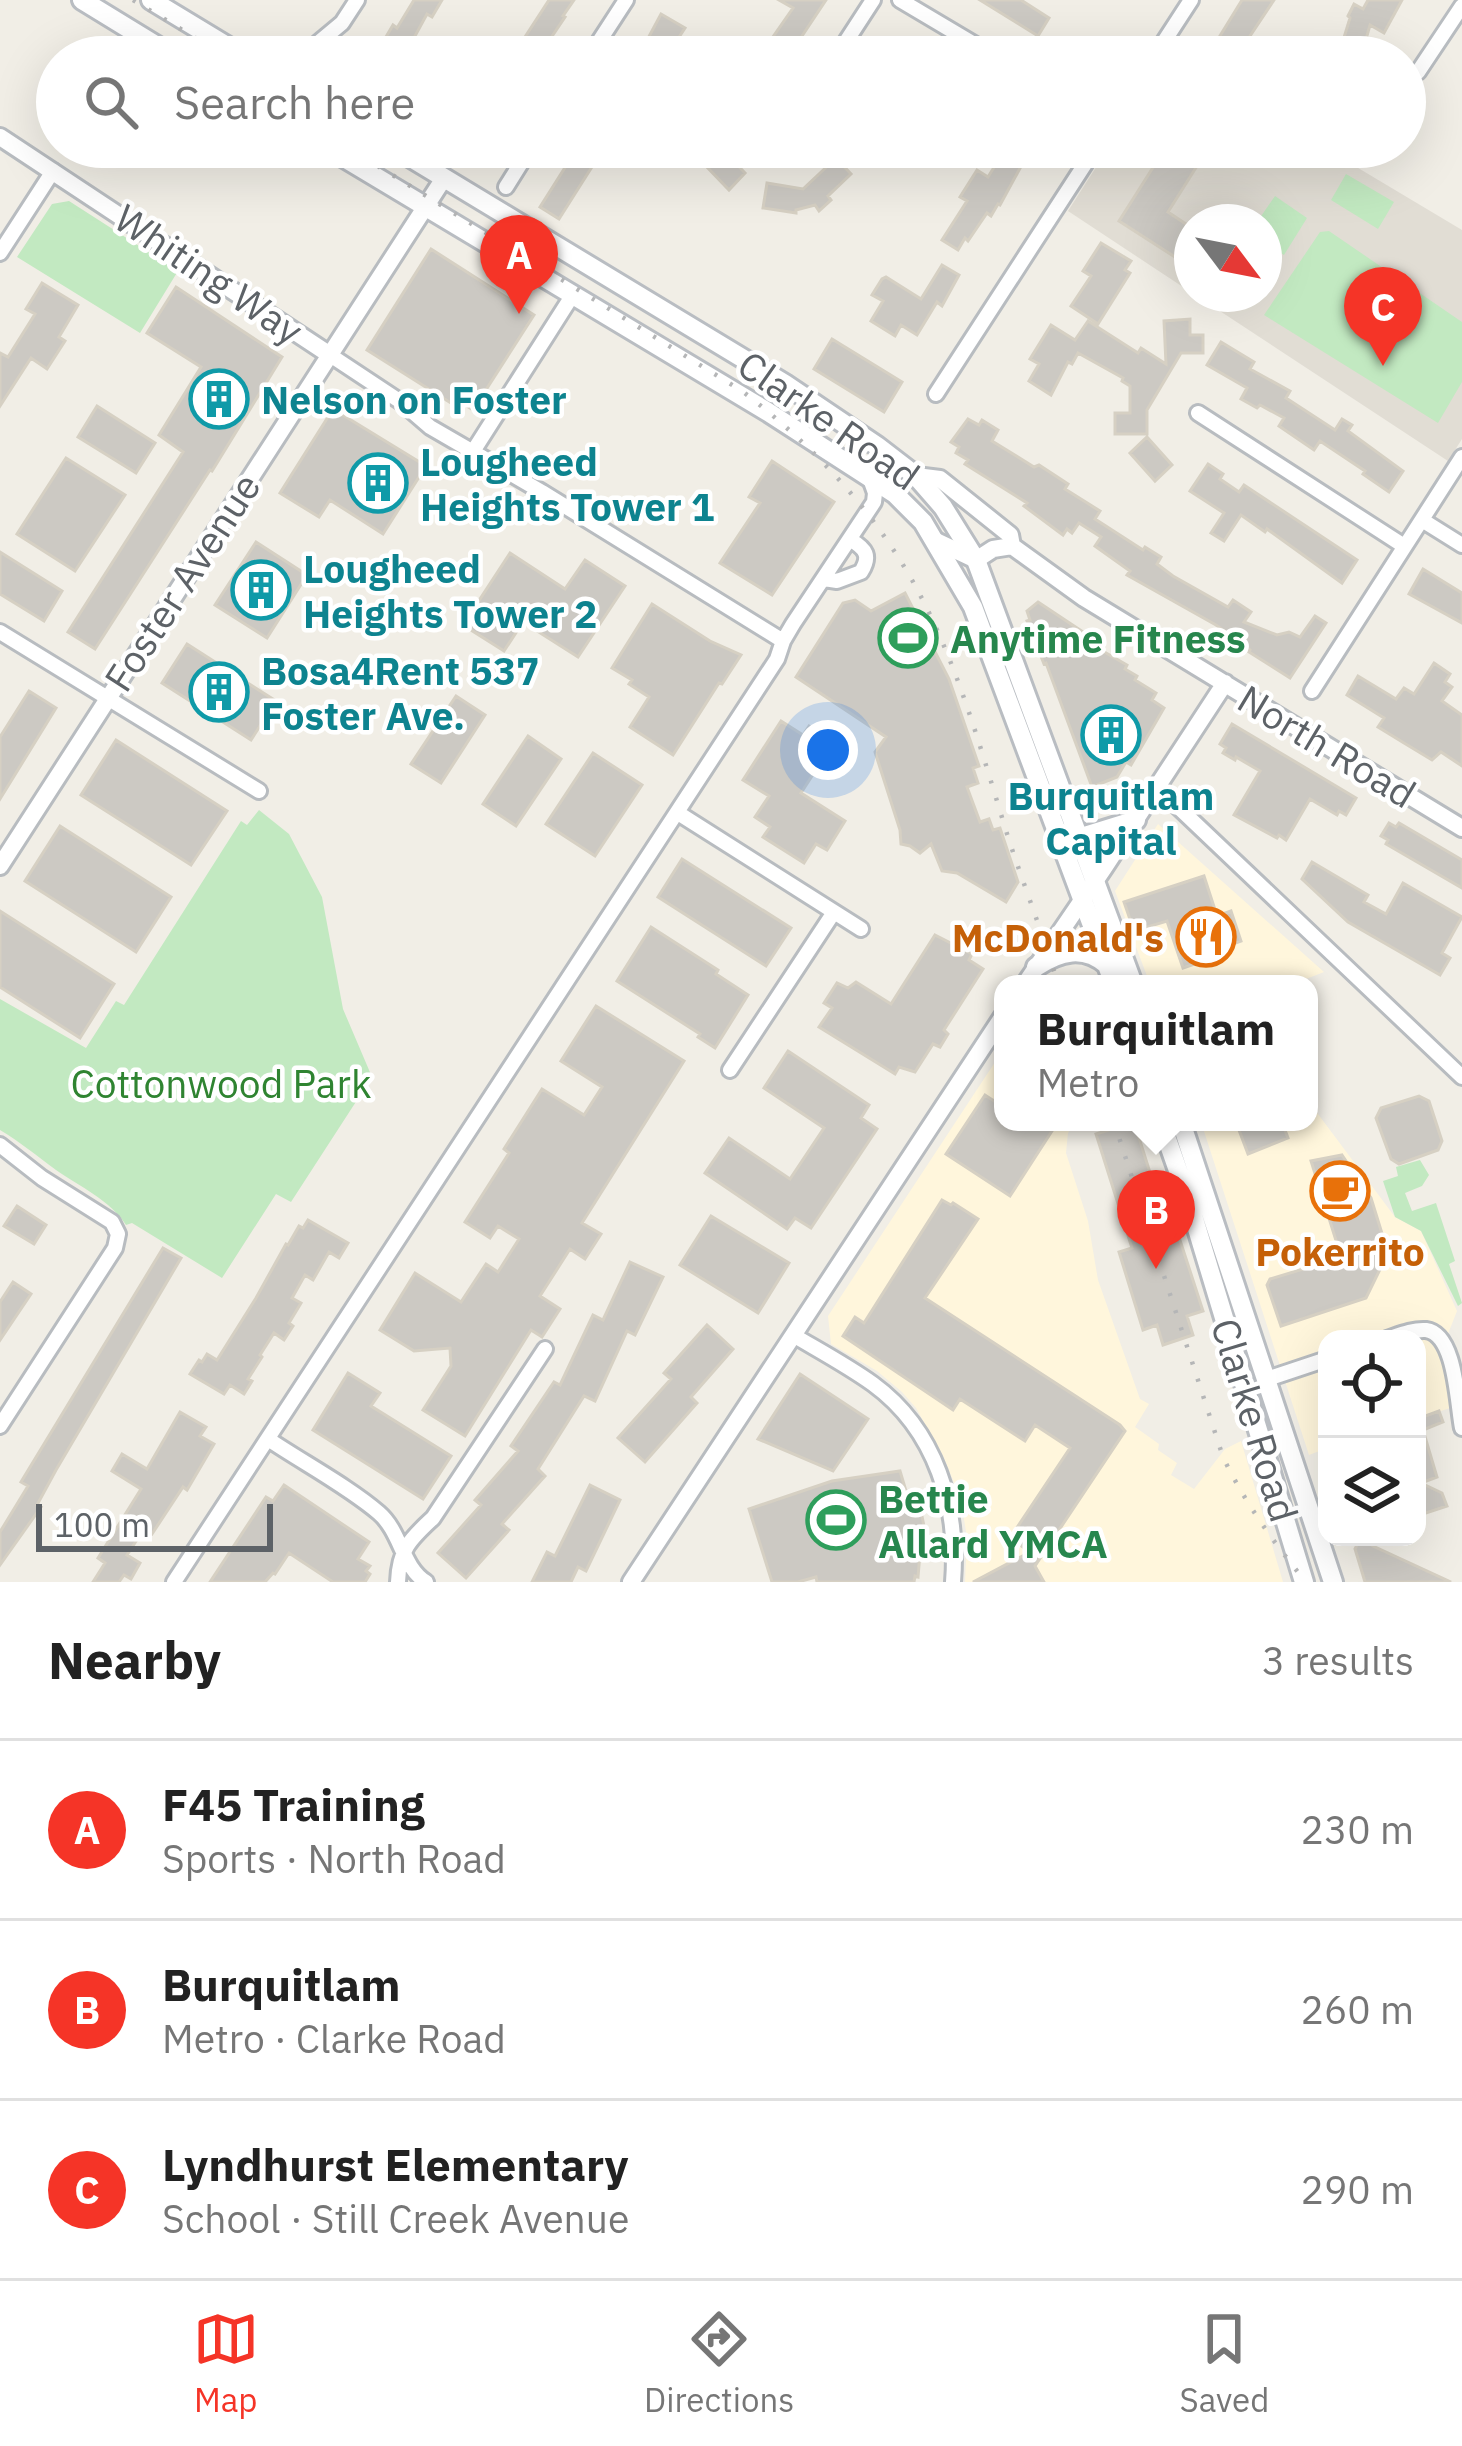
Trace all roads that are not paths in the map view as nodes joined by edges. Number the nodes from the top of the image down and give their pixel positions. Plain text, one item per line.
1 (82, 0) edge
2 (151, 0) edge
3 (357, 0) edge
4 (626, 0) edge
5 (872, 0) edge
6 (900, 0) edge
7 (1191, 0) edge
8 (1462, 6) edge
9 (141, 36) edge
10 (210, 36) edge
11 (326, 36) edge
12 (603, 36) edge
13 (849, 36) edge
14 (961, 36) edge
15 (1168, 36) edge
16 (1426, 60) edge
17 (0, 136) edge
18 (36, 160) edge
19 (48, 168) edge
20 (362, 168) edge
21 (428, 168) edge
22 (518, 168) edge
23 (1082, 168) edge
24 (53, 171) junction
25 (444, 178) junction
26 (506, 187) dead end
27 (427, 206) junction
28 (0, 253) edge
29 (572, 296) junction
30 (330, 355) junction
31 (936, 394) dead end
32 (1198, 413) dead end
33 (472, 453) junction
34 (1462, 457) edge
35 (869, 476) junction
36 (916, 476) junction
37 (1422, 520) junction
38 (851, 540) junction
39 (936, 541) junction
40 (1462, 545) edge
41 (1012, 546) junction
42 (1404, 546) junction
43 (976, 560) junction
44 (828, 574) junction
45 (0, 632) edge
46 (783, 641) junction
47 (1225, 683) junction
48 (1312, 691) dead end
49 (107, 697) junction
50 (1158, 788) junction
51 (260, 791) dead end
52 (678, 813) junction
53 (1136, 820) junction
54 (1462, 828) edge
55 (1081, 837) junction
56 (0, 866) edge
57 (1096, 880) junction
58 (1083, 900) junction
59 (834, 912) junction
60 (861, 928) dead end
61 (1036, 967) junction
62 (1030, 975) edge
63 (1110, 975) edge
64 (1130, 975) edge
65 (994, 1030) edge
66 (730, 1070) dead end
67 (1462, 1077) edge
68 (1164, 1131) edge
69 (1184, 1131) edge
70 (0, 1145) edge
71 (1180, 1176) junction
72 (1201, 1183) junction
73 (1426, 1330) edge
74 (794, 1335) junction
75 (545, 1349) dead end
76 (1318, 1362) edge
77 (1267, 1379) junction
78 (1246, 1385) junction
79 (0, 1426) edge
80 (1462, 1428) edge
81 (268, 1439) junction
82 (404, 1551) junction
83 (174, 1582) edge
84 (398, 1582) edge
85 (426, 1582) edge
86 (631, 1582) edge
87 (952, 1582) edge
88 (1304, 1582) edge
89 (1333, 1582) edge

1 - 9 main road
2 - 10 main road
3 - 11 street
4 - 12 street
5 - 13 street
6 - 14 street
7 - 15 street
8 - 16 street
17 - 18 street, Whiting Way
19 - 24 street, Whiting Way
20 - 27 main road
21 - 25 main road, Clarke Road
22 - 26 street
23 - 31 street
24 - 28 street
24 - 30 street, Whiting Way
25 - 27 street, Foster Avenue
25 - 36 main road, Clarke Road
27 - 29 main road
27 - 30 street, Foster Avenue
29 - 33 street
29 - 35 main road
30 - 33 street, Whiting Way
30 - 49 street, Foster Avenue
32 - 42 street
33 - 46 street, Whiting Way
34 - 37 street
35 - 38 street
35 - 39 main road
36 - 41 street, North Road
36 - 43 main road, Clarke Road
37 - 40 street
37 - 42 street
38 - 44 street
38 - 44 street
39 - 43 street
39 - 58 main road, Clarke Road
41 - 43 street
41 - 47 street, North Road
42 - 48 street
43 - 55 main road, Clarke Road
44 - 46 street
45 - 49 street
46 - 52 street
47 - 50 street
47 - 54 street, North Road
49 - 51 street
49 - 56 street, Foster Avenue
50 - 53 street
50 - 67 street
52 - 59 street
52 - 81 street
53 - 55 main road
53 - 57 street
55 - 57 main road, Clarke Road
57 - 58 street
57 - 64 main road, Clarke Road
58 - 61 street
58 - 63 main road, Clarke Road
59 - 60 street
59 - 66 street
61 - 62 street
61 - 63 main road
65 - 74 street
68 - 71 main road, Clarke Road
69 - 72 main road, Clarke Road
70 - 79 street
71 - 72 main road
71 - 78 main road, Clarke Road
72 - 77 main road, Clarke Road
73 - 80 street
74 - 86 street
74 - 87 street
75 - 82 street
76 - 77 street
77 - 78 main road
77 - 89 main road, Clarke Road
78 - 88 main road, Clarke Road
81 - 82 street
81 - 83 street
82 - 84 street
82 - 85 street

